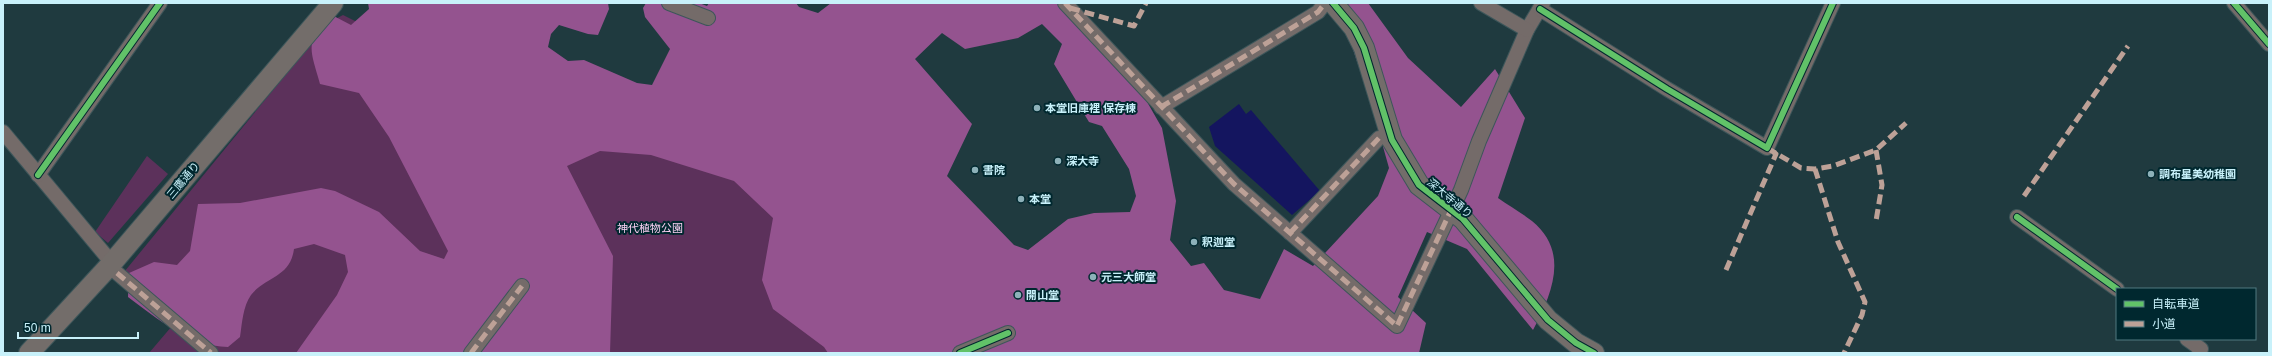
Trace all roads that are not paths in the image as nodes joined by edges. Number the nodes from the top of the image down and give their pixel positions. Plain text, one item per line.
1 (160, 3) edge
2 (333, 3) edge
3 (669, 3) edge
4 (1065, 3) edge
5 (1325, 3) edge
6 (1333, 3) edge
7 (1481, 3) edge
8 (1834, 3) edge
9 (2234, 3) edge
10 (1541, 6) edge
11 (708, 18) dead end
12 (1527, 30) junction
13 (2269, 44) edge
14 (1161, 108) junction
15 (3, 132) edge
16 (1379, 138) dead end
17 (38, 175) junction
18 (1451, 210) junction
19 (2017, 217) dead end
20 (1290, 233) junction
21 (114, 268) junction
22 (522, 286) dead end
23 (2116, 288) edge
24 (1008, 333) dead end
25 (2188, 340) edge
26 (29, 353) edge
27 (211, 353) edge
28 (471, 353) edge
29 (960, 353) edge
30 (1594, 353) edge
31 (2199, 353) edge

1 - 17 street
2 - 21 main road, 三鷹通り
3 - 11 street
4 - 14 street
5 - 14 street
6 - 18 main road, 深大寺通り
7 - 12 street
8 - 10 street
9 - 13 street
10 - 12 street
12 - 18 street
14 - 20 street
15 - 17 street
16 - 20 street
17 - 21 street
18 - 20 street
18 - 30 main road, 深大寺通り
19 - 23 street
21 - 26 main road, 三鷹通り
21 - 27 street
22 - 28 street
24 - 29 street
25 - 31 street

